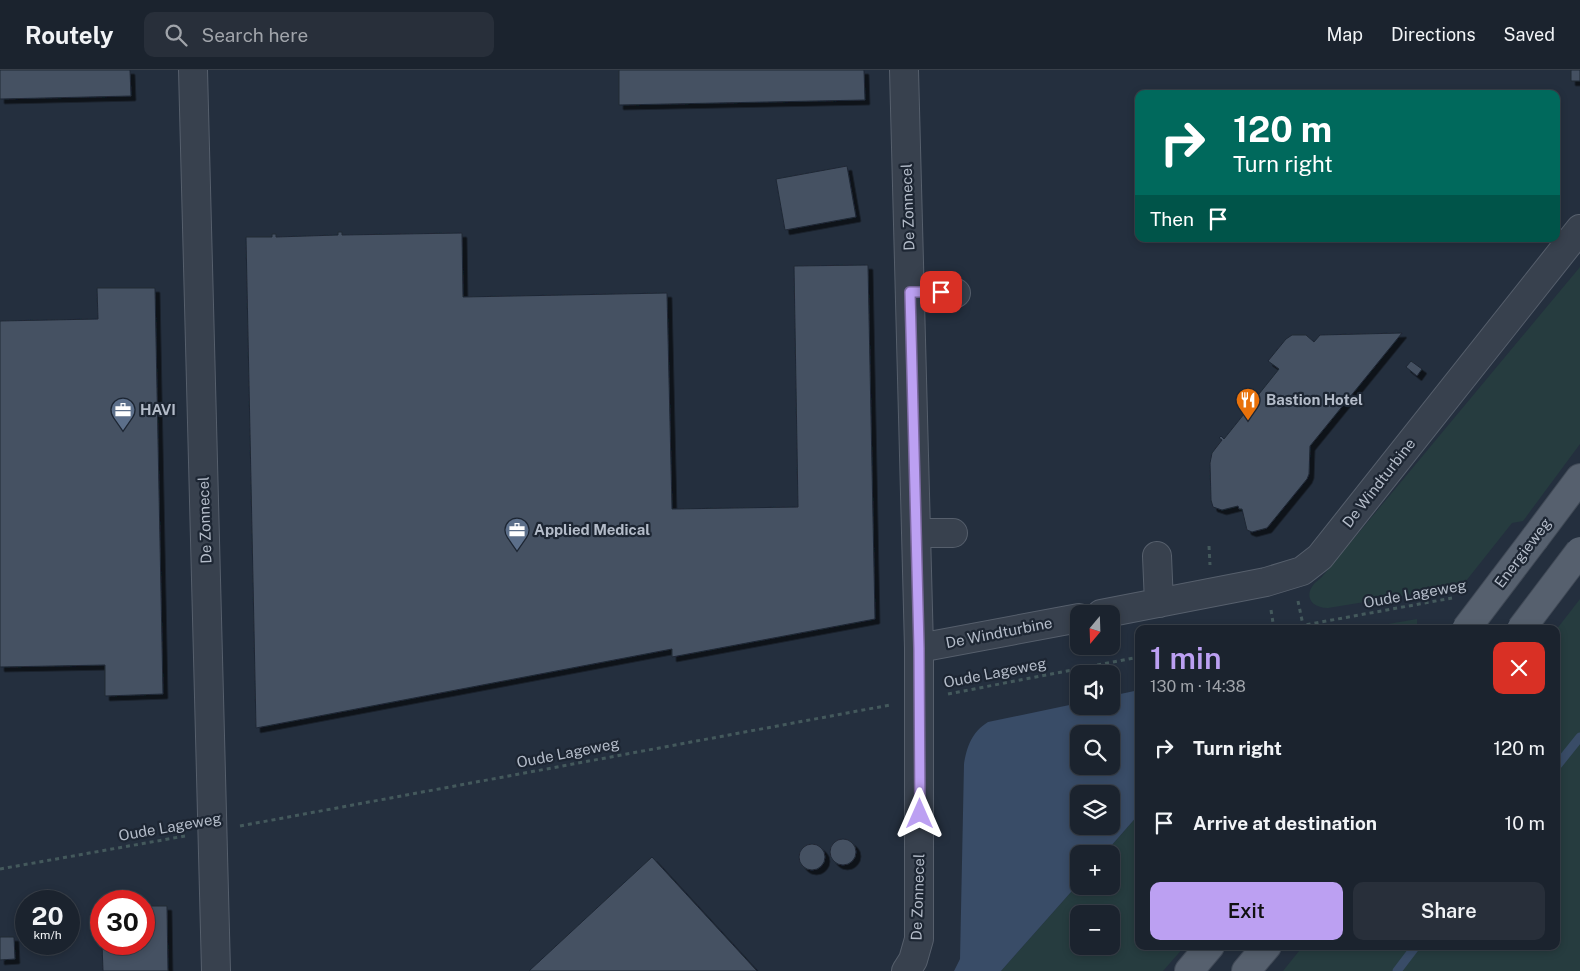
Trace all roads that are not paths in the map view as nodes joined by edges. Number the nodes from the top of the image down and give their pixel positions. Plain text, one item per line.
1 (193, 70) edge
2 (904, 70) edge
3 (1580, 229) edge
4 (910, 292) junction
5 (956, 293) dead end
6 (1580, 478) edge
7 (916, 533) junction
8 (953, 533) dead end
9 (1580, 551) edge
10 (1157, 556) dead end
11 (1159, 603) junction
12 (1120, 610) edge
13 (1070, 620) edge
14 (1469, 625) edge
15 (1524, 625) edge
16 (919, 648) junction
17 (1207, 950) edge
18 (1264, 950) edge
19 (216, 971) edge
20 (906, 971) edge
21 (1189, 971) edge
22 (1246, 971) edge

1 - 19 street, De Zonnecel
2 - 4 street, De Zonnecel
3 - 11 street, De Windturbine
4 - 5 street
4 - 7 street, De Zonnecel
6 - 14 main road, Energieweg, bridge
7 - 8 street
7 - 16 street, De Zonnecel
9 - 15 main road, bridge
10 - 11 street
11 - 12 street, De Windturbine
13 - 16 street, De Windturbine
16 - 20 street, De Zonnecel
17 - 21 main road
18 - 22 main road

